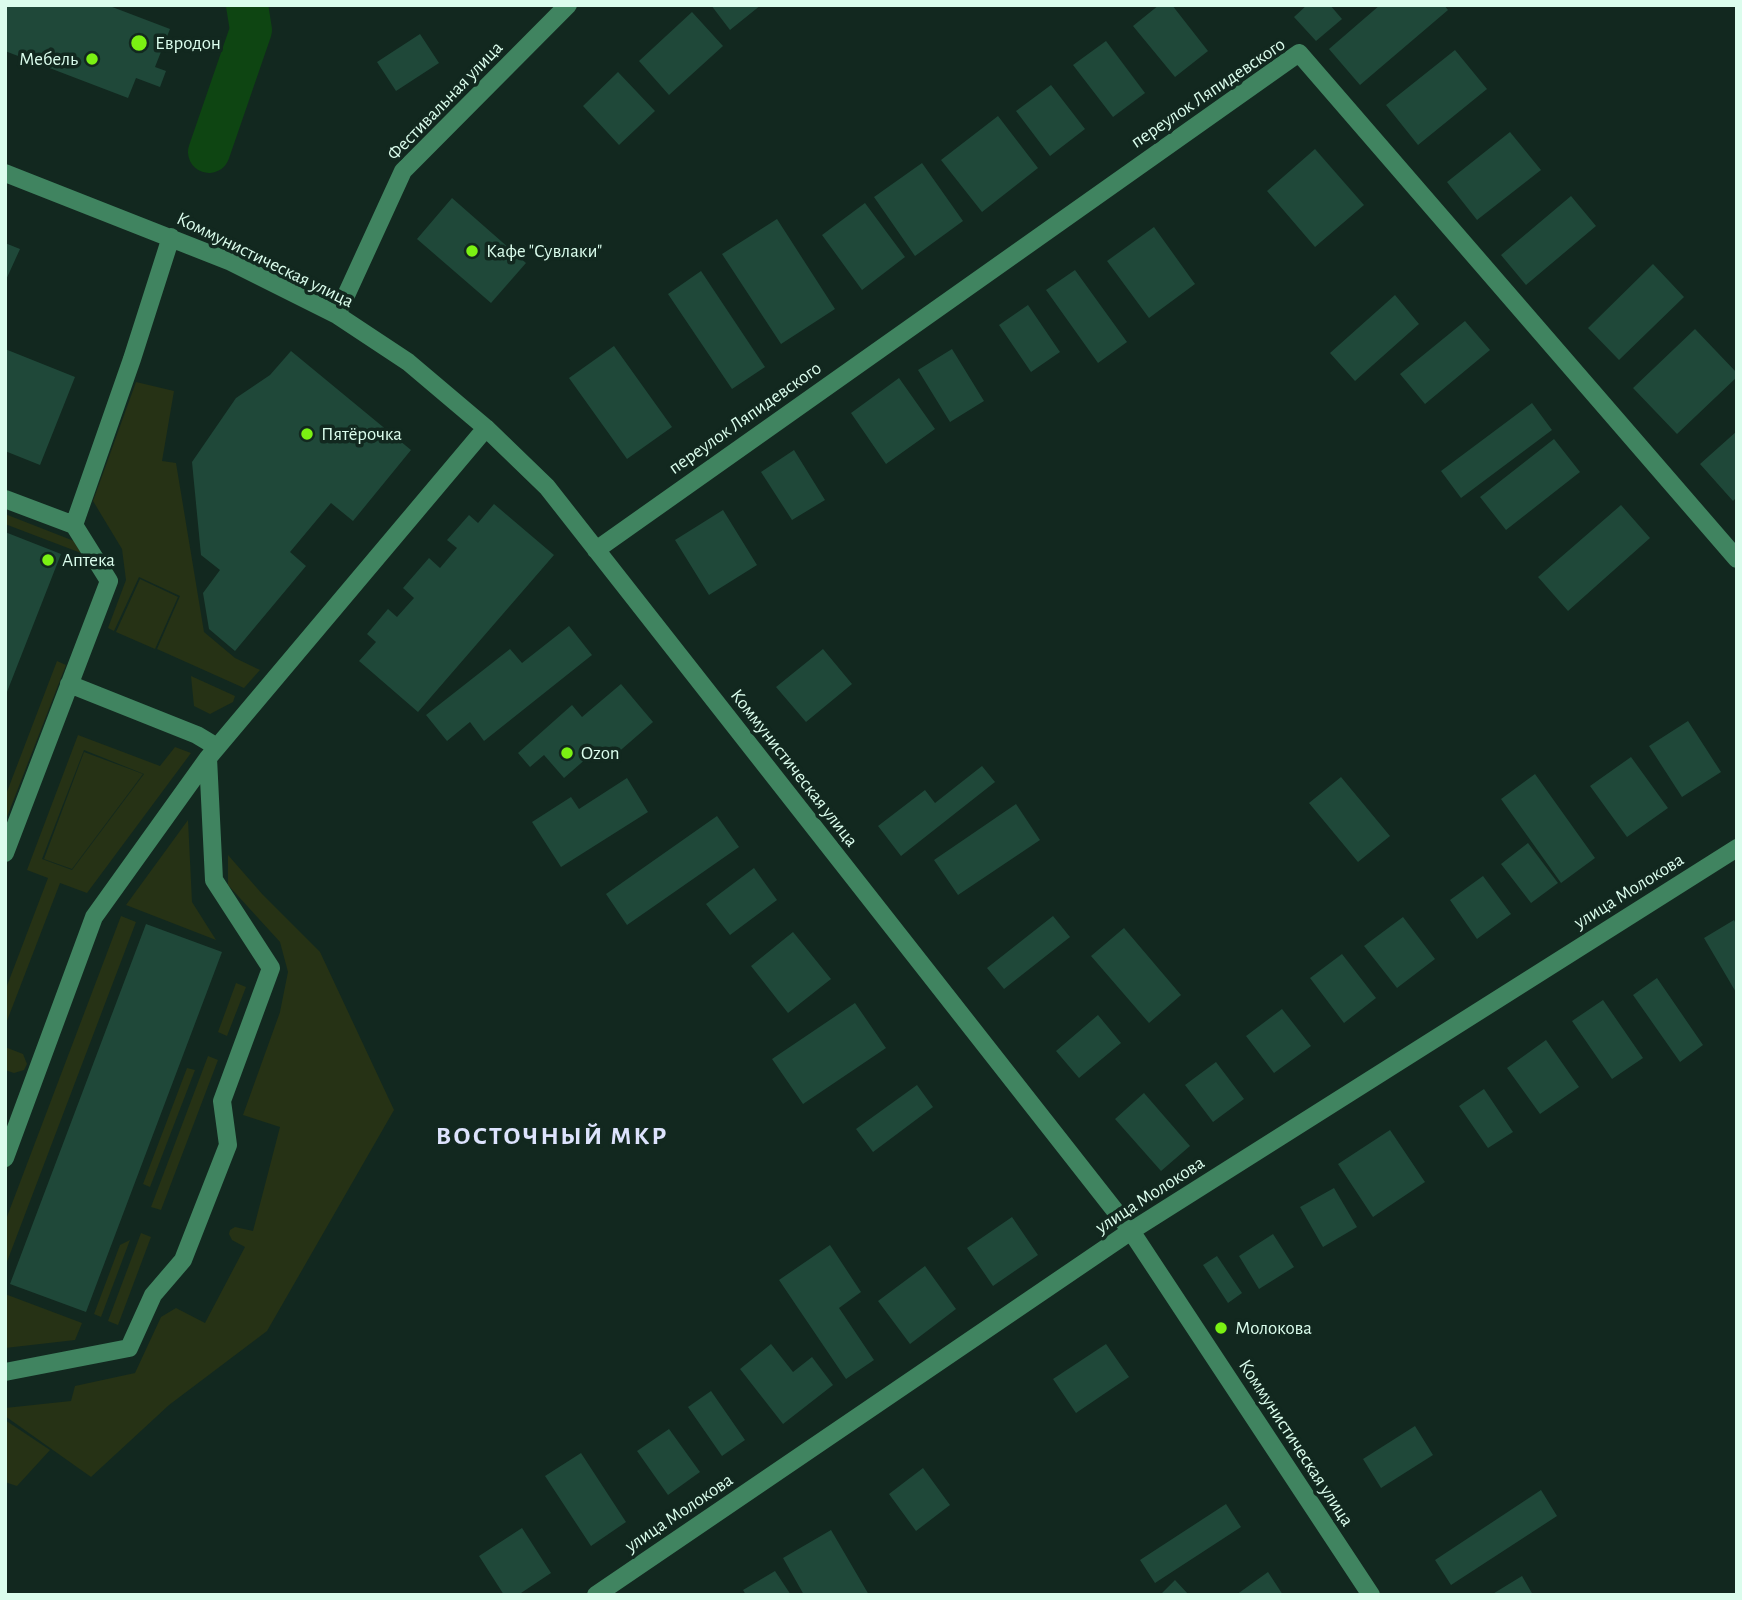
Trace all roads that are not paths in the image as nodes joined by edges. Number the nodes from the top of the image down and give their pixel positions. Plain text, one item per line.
1 (568, 5) edge
2 (5, 173) edge
3 (171, 237) junction
4 (337, 314) junction
5 (486, 428) junction
6 (5, 499) edge
7 (74, 525) junction
8 (596, 550) junction
9 (1737, 559) edge
10 (69, 684) junction
11 (213, 753) junction
12 (1737, 848) edge
13 (5, 853) edge
14 (5, 1158) edge
15 (1131, 1231) junction
16 (5, 1372) edge
17 (596, 1595) edge
18 (1371, 1595) edge

1 - 4 street, Фестивальная улица
2 - 3 street, Коммунистическая улица
3 - 4 street, Коммунистическая улица
3 - 7 street
4 - 5 street, Коммунистическая улица
5 - 8 street, Коммунистическая улица
5 - 11 street
6 - 7 street
7 - 10 street
8 - 9 street, переулок Ляпидевского
8 - 15 street, Коммунистическая улица
10 - 11 street
10 - 13 street
11 - 14 street
11 - 16 street
12 - 15 street, улица Молокова
15 - 17 street, улица Молокова
15 - 18 street, Коммунистическая улица

